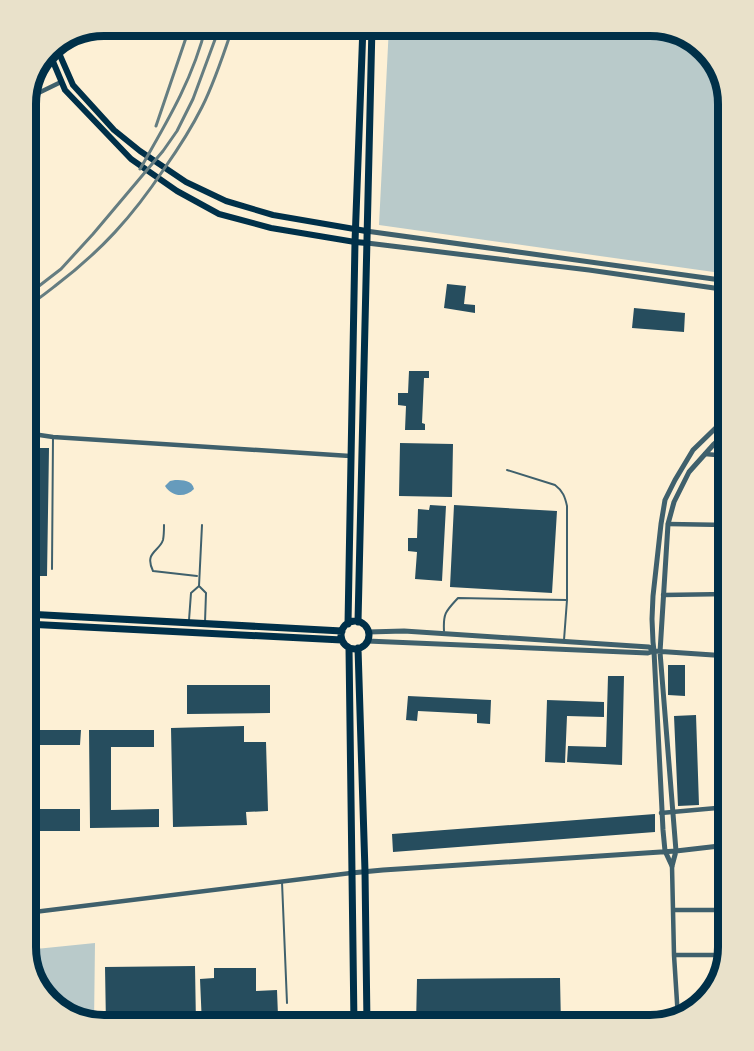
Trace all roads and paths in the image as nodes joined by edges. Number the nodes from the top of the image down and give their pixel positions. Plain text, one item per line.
1 (363, 36) edge
2 (372, 36) edge
3 (59, 53) edge
4 (52, 60) edge
5 (61, 82) junction
6 (37, 94) edge
7 (356, 230) junction
8 (366, 231) junction
9 (355, 243) junction
10 (367, 243) junction
11 (590, 262) junction
12 (589, 270) junction
13 (718, 279) edge
14 (718, 288) edge
15 (718, 426) edge
16 (36, 434) edge
17 (53, 437) junction
18 (718, 442) edge
19 (705, 454) junction
20 (718, 455) edge
21 (350, 456) junction
22 (507, 470) dead end
23 (668, 524) junction
24 (164, 525) dead end
25 (202, 525) dead end
26 (718, 525) edge
27 (52, 569) dead end
28 (199, 576) junction
29 (199, 586) junction
30 (718, 594) edge
31 (663, 596) junction
32 (567, 600) junction
33 (36, 615) edge
34 (358, 622) junction
35 (189, 623) junction
36 (205, 624) junction
37 (348, 624) junction
38 (36, 625) edge
39 (342, 632) junction
40 (368, 632) junction
41 (444, 634) junction
42 (342, 640) junction
43 (367, 641) junction
44 (564, 642) junction
45 (353, 648) junction
46 (657, 651) junction
47 (718, 655) edge
48 (718, 808) edge
49 (673, 812) junction
50 (662, 813) junction
51 (718, 846) edge
52 (665, 851) junction
53 (676, 851) junction
54 (672, 866) junction
55 (365, 871) junction
56 (351, 873) junction
57 (282, 882) junction
58 (673, 910) junction
59 (718, 910) edge
60 (36, 912) edge
61 (717, 954) edge
62 (674, 955) junction
63 (287, 1003) dead end
64 (677, 1009) edge
65 (354, 1015) edge
66 (367, 1015) edge

1 - 7 main road
2 - 8 main road
3 - 7 main road
4 - 5 main road
5 - 6 street
5 - 9 main road
7 - 8 main road
7 - 9 main road
8 - 10 main road
8 - 11 street
9 - 10 main road
9 - 21 main road
10 - 12 street
10 - 34 main road
11 - 12 street
11 - 13 street
12 - 14 street
15 - 46 street
16 - 17 street
17 - 21 street
17 - 27 lane
18 - 19 street
19 - 20 street
19 - 23 street
21 - 37 main road
22 - 32 lane
23 - 26 street
23 - 31 street
24 - 28 lane
25 - 28 lane
28 - 29 lane
29 - 35 lane
29 - 36 lane
30 - 31 street
31 - 46 street
32 - 41 lane
32 - 44 lane
33 - 35 main road
34 - 37 main road
34 - 40 main road
35 - 36 main road
36 - 39 main road
37 - 39 main road
38 - 42 main road
39 - 42 main road
40 - 41 street
40 - 43 main road
41 - 44 street
42 - 45 main road
43 - 45 main road
43 - 46 street
44 - 46 street
45 - 55 main road
45 - 56 main road
46 - 47 street
46 - 49 street
46 - 50 street
48 - 49 street
49 - 50 street
49 - 53 street
50 - 52 street
51 - 53 street
52 - 53 street
52 - 54 street
52 - 55 street
53 - 54 street
54 - 58 street
55 - 56 street
55 - 66 main road
56 - 57 street
56 - 65 main road
57 - 60 street
57 - 63 lane
58 - 59 street
58 - 62 street
61 - 62 street
62 - 64 street

